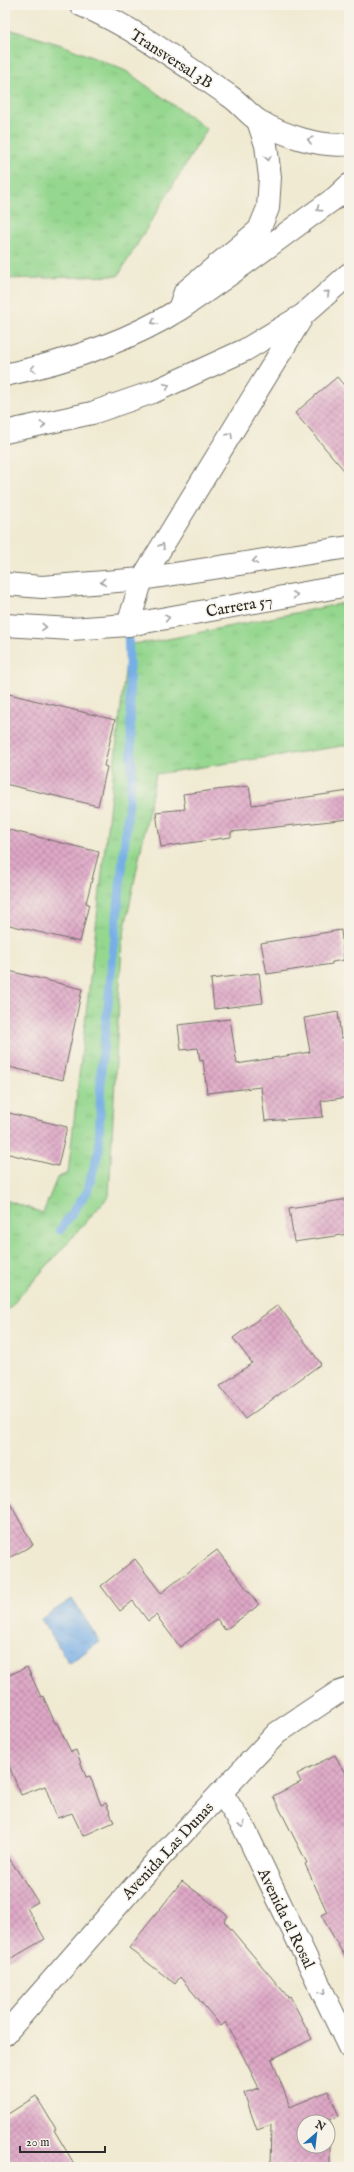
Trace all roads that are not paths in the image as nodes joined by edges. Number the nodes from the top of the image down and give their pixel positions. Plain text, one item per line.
1 (81, 5) edge
2 (258, 121) junction
3 (349, 144) edge
4 (349, 185) edge
5 (349, 274) edge
6 (179, 309) junction
7 (303, 315) junction
8 (5, 375) edge
9 (5, 432) edge
10 (349, 547) edge
11 (142, 579) junction
12 (5, 584) edge
13 (349, 585) edge
14 (5, 625) edge
15 (128, 625) junction
16 (349, 1689) edge
17 (221, 1792) junction
18 (5, 2034) edge
19 (349, 2047) edge

1 - 2 main road, Transversal 3B
3 -> 2 main road, Transversal 3B
2 -> 6 main road, Transversal 3B
4 -> 6 main road
7 -> 5 main road
6 -> 8 main road
9 -> 7 main road
11 -> 7 main road
10 -> 11 main road
11 -> 12 main road
11 - 15 main road
15 -> 13 main road, Carrera 57
14 -> 15 main road, Carrera 57
16 - 17 main road, Avenida Las Dunas
17 - 18 main road, Avenida Las Dunas
17 -> 19 main road, Avenida el Rosal

